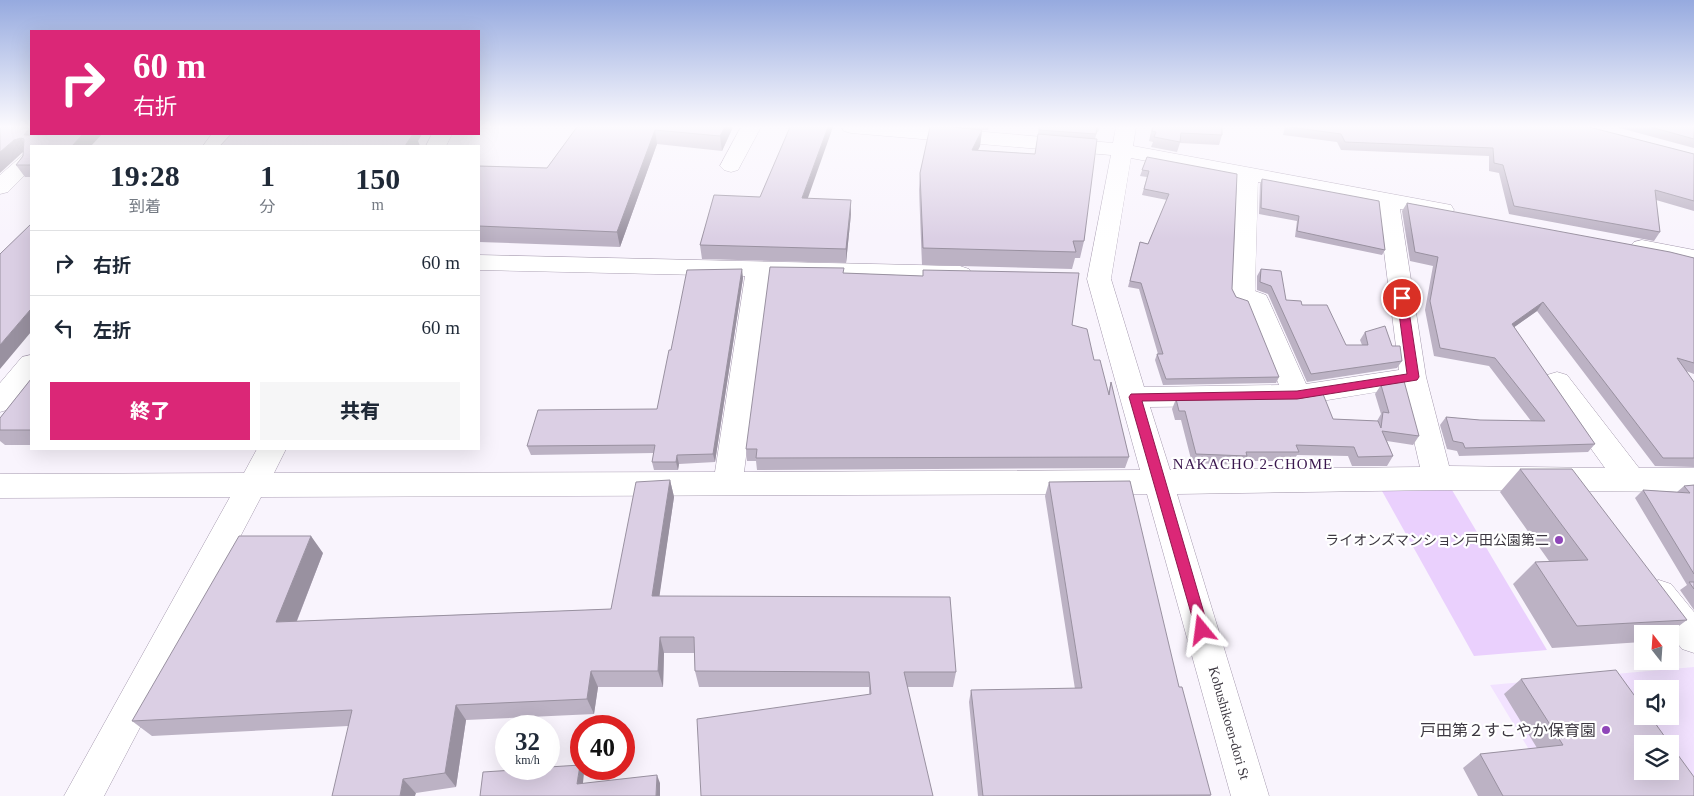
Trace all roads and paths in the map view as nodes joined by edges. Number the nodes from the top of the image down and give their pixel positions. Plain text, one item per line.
1 (24, 164) edge
2 (1120, 164) edge
3 (1213, 164) edge
4 (1248, 174) junction
5 (0, 187) edge
6 (1388, 200) junction
7 (1464, 214) edge
8 (1617, 243) edge
9 (1694, 257) edge
10 (480, 262) edge
11 (758, 269) junction
12 (984, 275) edge
13 (30, 365) edge
14 (1413, 377) junction
15 (1557, 382) dead end
16 (1297, 395) junction
17 (1135, 397) junction
18 (0, 402) edge
19 (271, 450) edge
20 (1437, 478) junction
21 (1568, 480) junction
22 (1631, 480) junction
23 (1694, 480) edge
24 (1159, 482) junction
25 (728, 484) junction
26 (0, 486) edge
27 (252, 486) junction
28 (1592, 510) edge
29 (1640, 570) edge
30 (1694, 638) edge
31 (83, 796) edge
32 (1250, 796) edge

1 - 5 street
2 - 17 street, Kobushikoen-dori St
3 - 4 street
4 - 6 street
4 - 16 street
6 - 7 street
6 - 14 street
8 - 9 street
10 - 11 street
11 - 12 street
11 - 25 street
13 - 18 street
14 - 16 street
14 - 20 street
15 - 22 street
16 - 17 street
17 - 24 street, Kobushikoen-dori St
19 - 27 street
20 - 21 street
20 - 24 street
21 - 22 street
21 - 28 street
22 - 23 street
24 - 25 street
24 - 32 street, Kobushikoen-dori St
25 - 27 street
26 - 27 street
27 - 31 street
29 - 30 street

